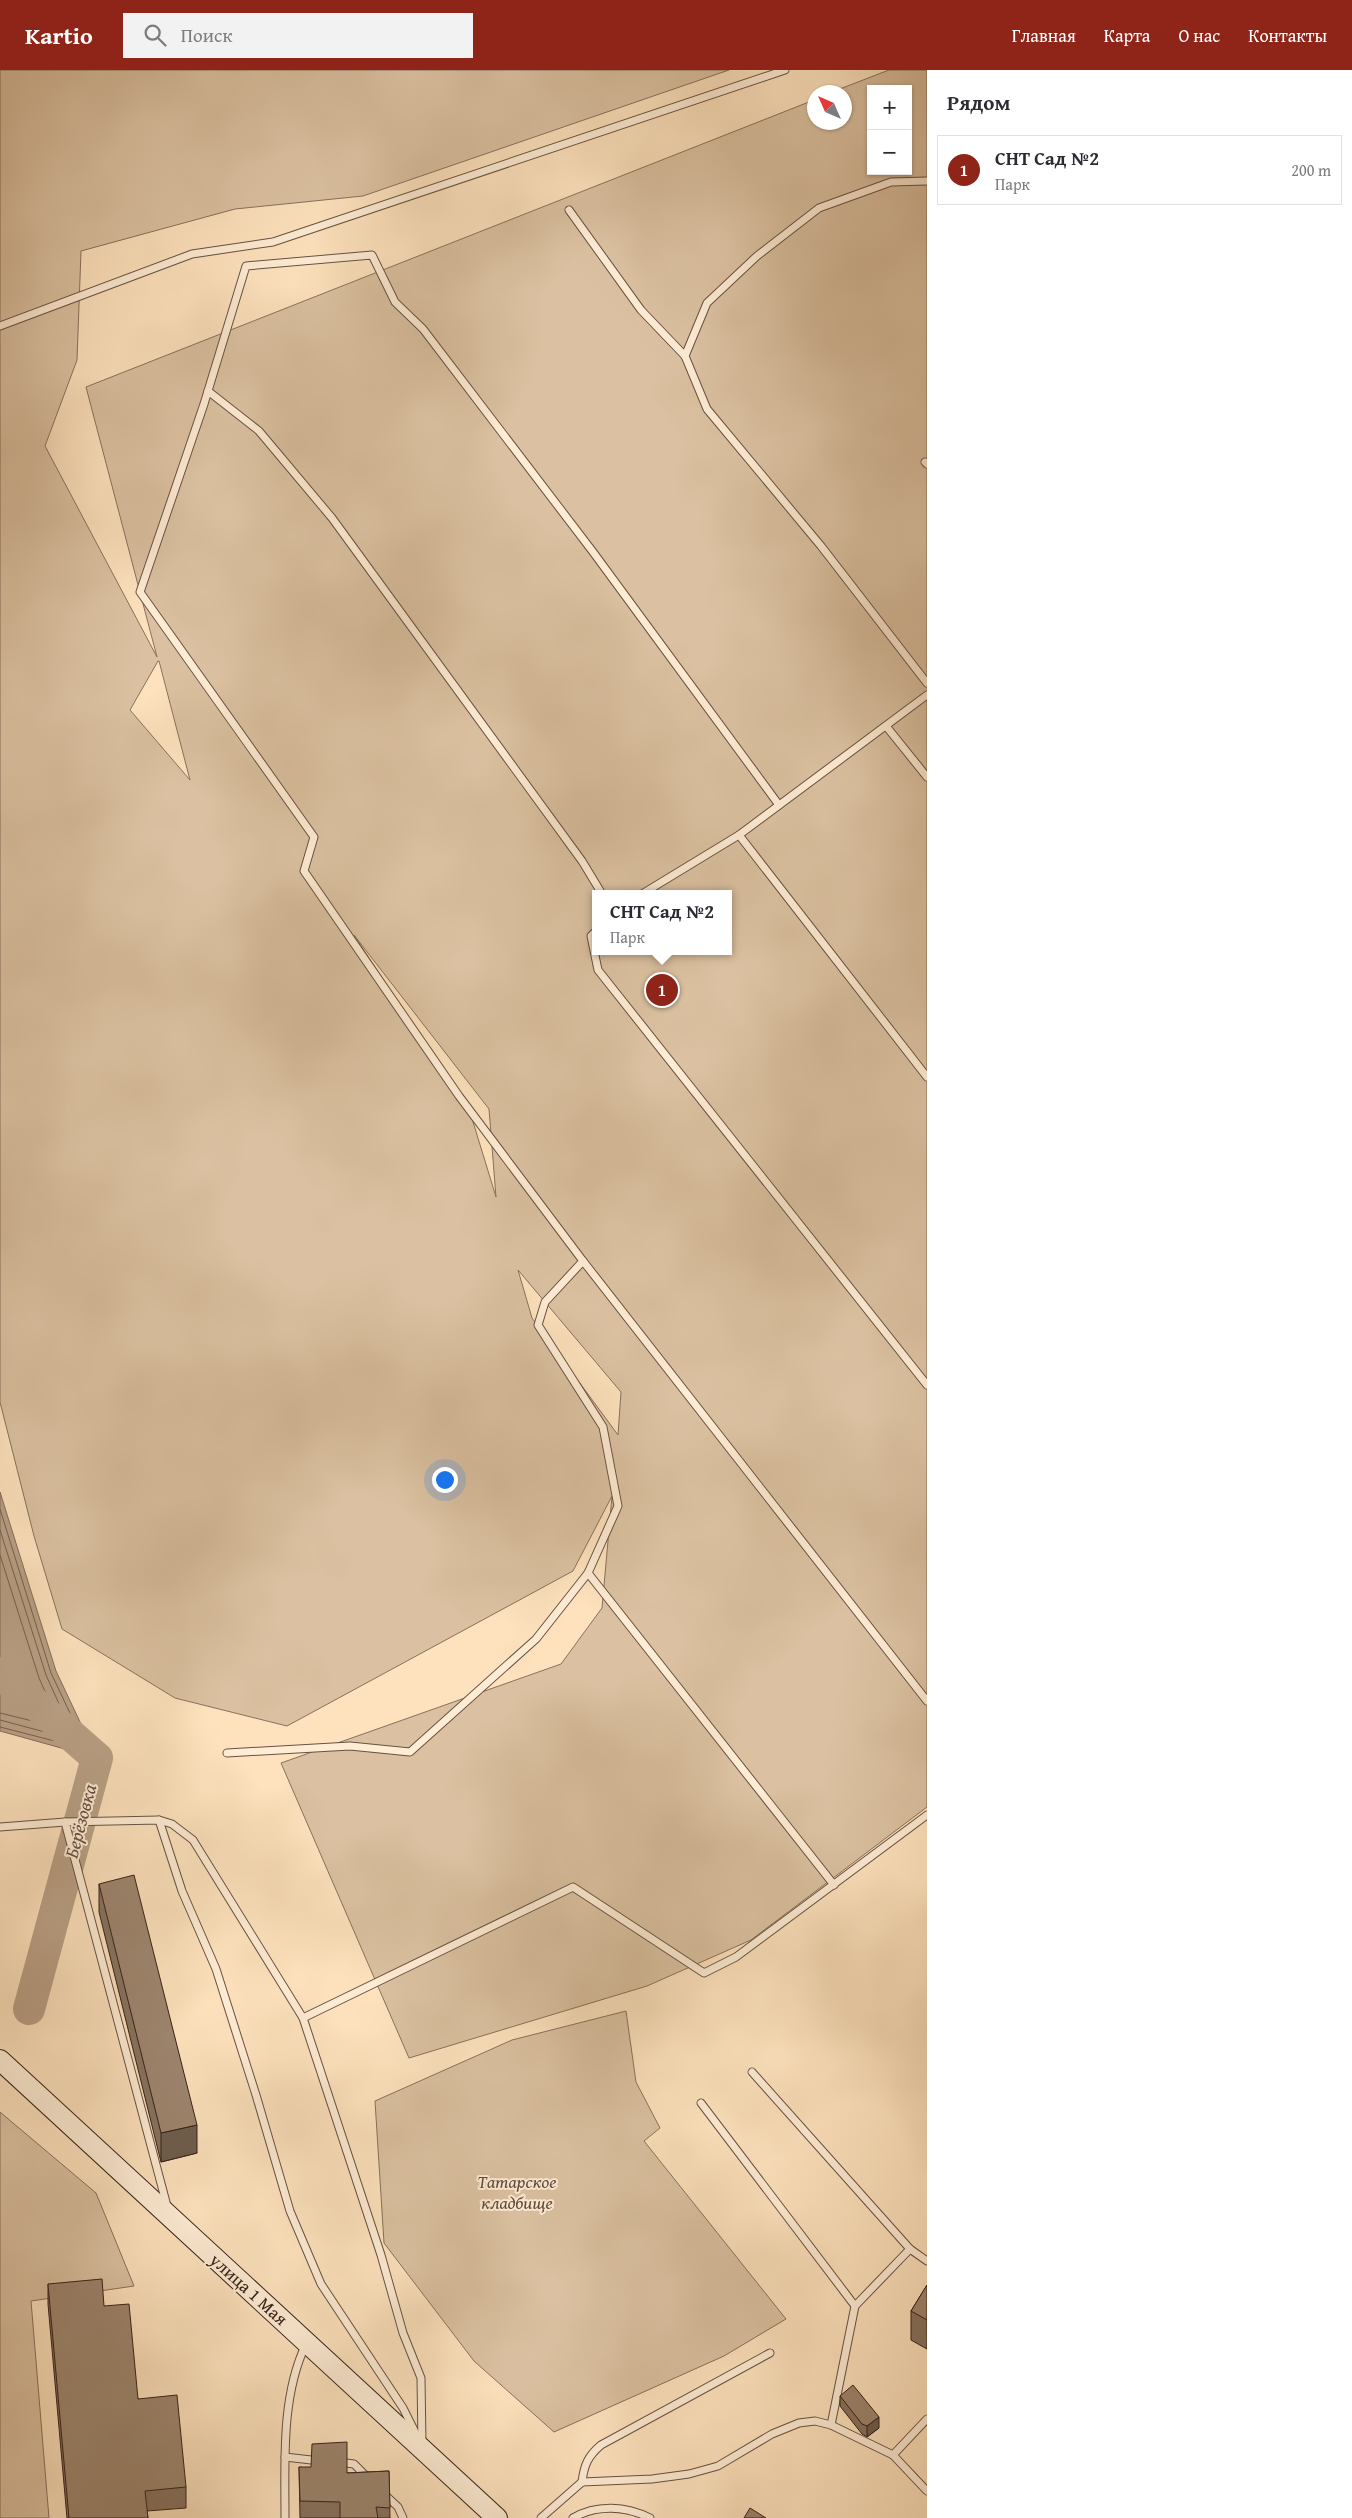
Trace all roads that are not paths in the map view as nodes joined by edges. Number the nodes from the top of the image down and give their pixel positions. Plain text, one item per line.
1 (785, 70) edge
2 (927, 181) edge
3 (569, 210) dead end
4 (0, 326) edge
5 (685, 356) junction
6 (208, 391) junction
7 (927, 683) edge
8 (927, 695) edge
9 (886, 726) junction
10 (927, 777) edge
11 (779, 806) junction
12 (739, 836) junction
13 (600, 890) edge
14 (649, 890) edge
15 (595, 955) edge
16 (927, 1078) edge
17 (583, 1261) junction
18 (927, 1385) edge
19 (588, 1573) junction
20 (927, 1701) edge
21 (226, 1753) dead end
22 (927, 1814) edge
23 (159, 1820) junction
24 (65, 1822) junction
25 (0, 1827) edge
26 (834, 1885) junction
27 (303, 2018) junction
28 (0, 2060) edge
29 (752, 2072) dead end
30 (701, 2103) dead end
31 (169, 2216) junction
32 (910, 2249) junction
33 (927, 2261) edge
34 (855, 2306) junction
35 (307, 2342) junction
36 (770, 2353) dead end
37 (927, 2419) edge
38 (831, 2425) junction
39 (422, 2448) junction
40 (892, 2455) junction
41 (285, 2457) junction
42 (324, 2461) edge
43 (334, 2462) edge
44 (373, 2482) edge
45 (582, 2482) junction
46 (379, 2489) edge
47 (927, 2491) edge
48 (286, 2518) edge
49 (403, 2518) edge
50 (497, 2518) edge
51 (542, 2518) edge
52 (573, 2518) edge
53 (650, 2518) edge

1 - 4 lane
2 - 5 lane
3 - 5 lane
5 - 7 lane
6 - 11 lane
6 - 13 lane
6 - 17 lane
8 - 9 lane
9 - 10 lane
9 - 11 lane
11 - 12 lane
12 - 14 lane
12 - 16 lane
15 - 18 lane
17 - 19 lane
17 - 20 lane
19 - 21 lane
19 - 26 lane
22 - 26 lane
23 - 24 lane
23 - 27 lane
23 - 39 lane
24 - 25 lane
24 - 31 lane
26 - 27 lane
27 - 39 lane
28 - 31 main road, улица 1 Мая
29 - 32 lane
30 - 34 lane
31 - 35 main road, улица 1 Мая
32 - 33 lane
32 - 34 lane
34 - 38 lane
35 - 39 main road, улица 1 Мая
35 - 41 lane
36 - 45 lane
37 - 40 lane
38 - 40 lane
38 - 45 lane
39 - 50 main road, улица 1 Мая
40 - 47 lane
41 - 42 lane
41 - 48 lane
43 - 44 lane
45 - 51 lane
46 - 49 lane
52 - 53 lane

